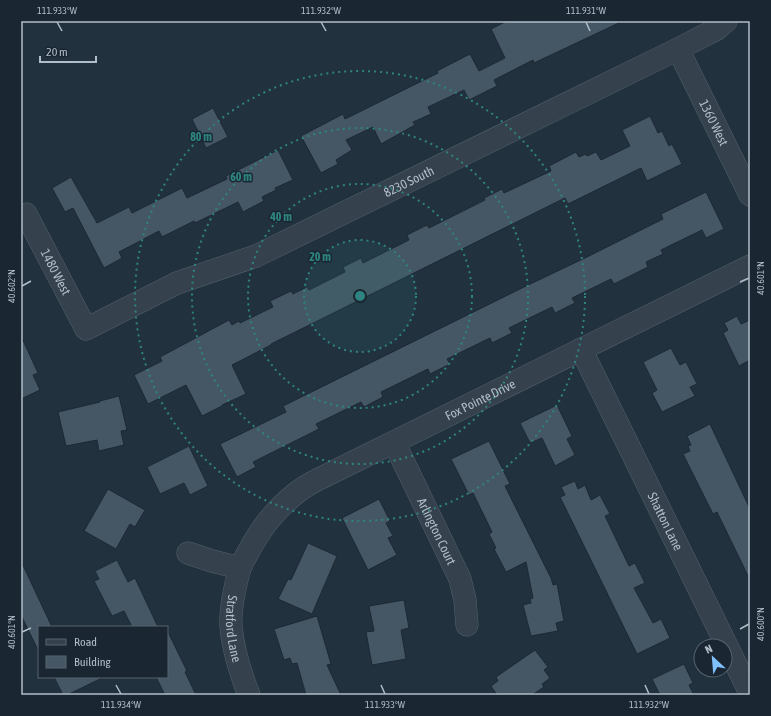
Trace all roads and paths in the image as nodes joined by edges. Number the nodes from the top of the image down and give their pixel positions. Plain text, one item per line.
1 (726, 21) edge
2 (678, 50) junction
3 (750, 195) edge
4 (24, 216) edge
5 (750, 266) edge
6 (86, 329) joint
7 (581, 349) junction
8 (394, 442) junction
9 (188, 553) dead end
10 (240, 568) junction
11 (467, 624) dead end
12 (750, 693) edge
13 (249, 695) edge

1 - 2 street, 8230 South
2 - 3 street, 1360 West
2 - 6 street, 8230 South
4 - 6 street, 1480 West
5 - 7 street, Fox Pointe Drive
7 - 8 street, Fox Pointe Drive
7 - 12 street, Shatton Lane
8 - 10 street, Fox Pointe Drive
8 - 11 street, Arlington Court
9 - 10 street
10 - 13 street, Stratford Lane

